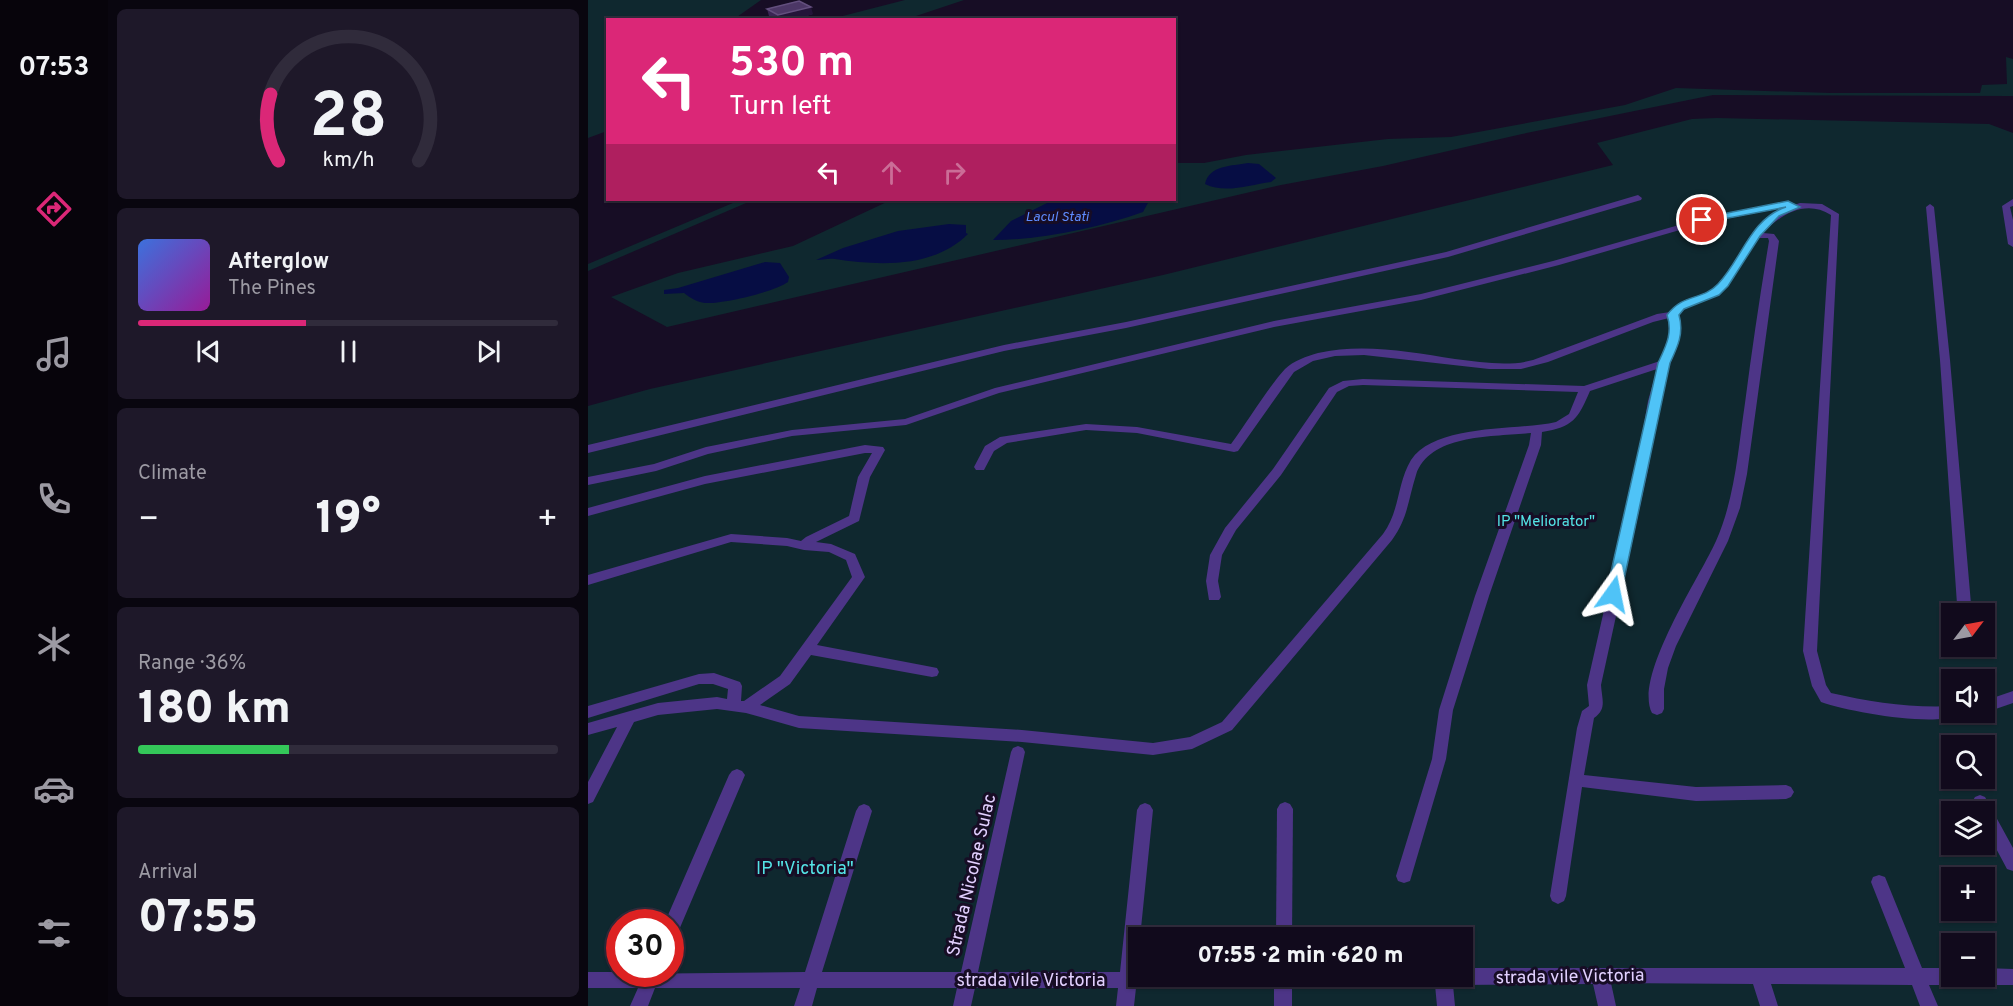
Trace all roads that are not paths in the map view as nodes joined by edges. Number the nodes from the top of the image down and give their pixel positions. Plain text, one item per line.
1 (1638, 198) dead end
2 (2013, 202) edge
3 (1795, 207) junction
4 (1929, 207) dead end
5 (1756, 235) junction
6 (2013, 244) edge
7 (1673, 315) junction
8 (1664, 363) junction
9 (1585, 389) junction
10 (1537, 429) junction
11 (588, 449) edge
12 (980, 467) dead end
13 (588, 481) edge
14 (588, 512) edge
15 (804, 546) junction
16 (588, 580) edge
17 (1214, 597) dead end
18 (1964, 603) edge
19 (808, 649) junction
20 (932, 672) dead end
21 (2013, 697) edge
22 (1995, 703) edge
23 (740, 706) junction
24 (1657, 709) dead end
25 (588, 712) edge
26 (1941, 713) edge
27 (629, 717) junction
28 (588, 729) edge
29 (1018, 752) dead end
30 (737, 775) dead end
31 (1576, 780) junction
32 (1786, 792) dead end
33 (588, 797) edge
34 (1285, 809) dead end
35 (1145, 810) dead end
36 (864, 811) dead end
37 (1995, 830) edge
38 (2013, 864) edge
39 (1404, 876) dead end
40 (1880, 882) dead end
41 (1558, 896) dead end
42 (679, 909) edge
43 (1133, 927) edge
44 (1284, 927) edge
45 (1600, 975) junction
46 (1760, 976) junction
47 (684, 977) edge
48 (1473, 977) edge
49 (1917, 977) junction
50 (2013, 977) edge
51 (606, 979) edge
52 (811, 979) junction
53 (588, 980) edge
54 (968, 980) junction
55 (1128, 980) joint
56 (647, 987) edge
57 (1283, 987) edge
58 (1444, 987) edge
59 (639, 1006) edge
60 (802, 1006) edge
61 (962, 1006) edge
62 (1125, 1006) edge
63 (1283, 1006) edge
64 (1446, 1006) edge
65 (1607, 1006) edge
66 (1769, 1006) edge
67 (1929, 1006) edge

1 - 11 street
2 - 6 street
3 - 5 street
3 - 13 street
3 - 26 street
4 - 18 street
5 - 7 street
5 - 24 street
7 - 8 street
7 - 12 street
8 - 9 street
8 - 31 street
9 - 10 street
9 - 17 street
10 - 23 street
10 - 39 street
14 - 15 street
15 - 16 street
15 - 19 street
19 - 20 street
19 - 23 street
21 - 22 street
23 - 25 street
23 - 27 street
27 - 28 street
27 - 33 street
29 - 54 street, Strada Nicolae Sulac
30 - 42 street
31 - 32 street
31 - 41 street
34 - 44 street
35 - 43 street
36 - 52 street
37 - 38 street
40 - 49 street
45 - 46 street, strada vile Victoria
45 - 48 street, strada vile Victoria
45 - 65 street
46 - 49 street, strada vile Victoria
46 - 66 street
47 - 52 street, strada vile Victoria
49 - 50 street, strada vile Victoria
49 - 67 street
51 - 53 street, strada vile Victoria
52 - 54 street, strada vile Victoria
52 - 60 street
54 - 55 street, strada vile Victoria
54 - 61 street, Strada Nicolae Sulac
55 - 62 street
56 - 59 street
57 - 63 street
58 - 64 street

